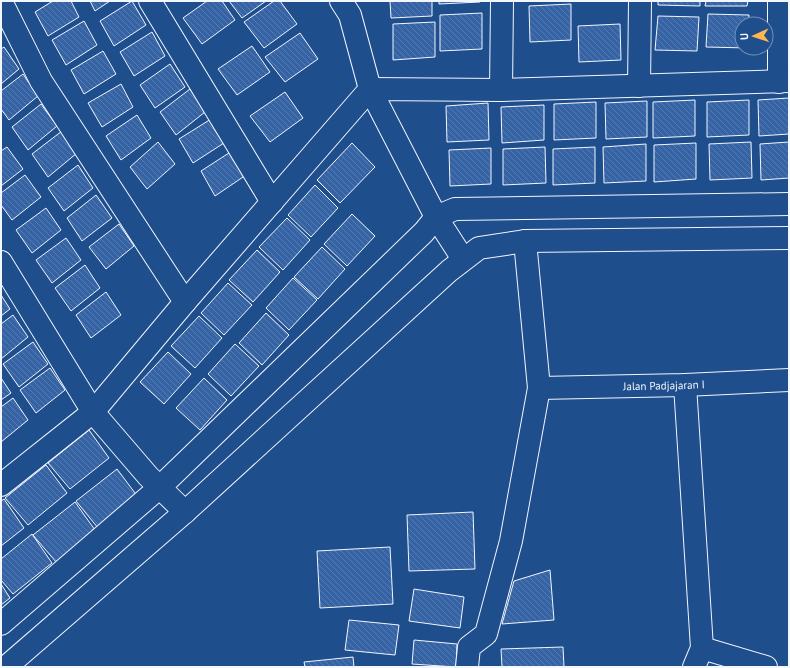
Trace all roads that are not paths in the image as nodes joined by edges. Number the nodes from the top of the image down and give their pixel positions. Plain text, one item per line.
1 (1, 1) edge
2 (150, 1) edge
3 (502, 1) edge
4 (640, 1) edge
5 (779, 1) edge
6 (347, 6) edge
7 (784, 82) edge
8 (639, 86) junction
9 (370, 89) junction
10 (501, 90) junction
11 (272, 202) junction
12 (789, 204) edge
13 (436, 218) junction
14 (789, 238) edge
15 (525, 241) junction
16 (463, 259) junction
17 (1, 262) edge
18 (185, 302) junction
19 (789, 380) edge
20 (685, 385) junction
21 (540, 388) junction
22 (93, 412) junction
23 (3, 479) edge
24 (159, 488) junction
25 (184, 512) junction
26 (1, 624) edge
27 (698, 658) edge
28 (6, 667) edge
29 (467, 667) edge
30 (766, 667) edge

1 - 18 street
2 - 11 street
3 - 10 street
4 - 8 street
5 - 7 street
6 - 9 street
7 - 8 street
8 - 10 street
9 - 10 street
9 - 11 street
9 - 13 street
11 - 18 street
12 - 13 street
13 - 16 street
13 - 24 street
14 - 15 street
15 - 16 street
15 - 21 street
16 - 25 street
17 - 22 street
18 - 22 street
19 - 20 street, Jalan Padjajaran I
20 - 21 street, Jalan Padjajaran I
20 - 27 street
21 - 29 street
22 - 23 street
22 - 24 street
24 - 25 street
24 - 26 street
25 - 28 street
27 - 30 street

